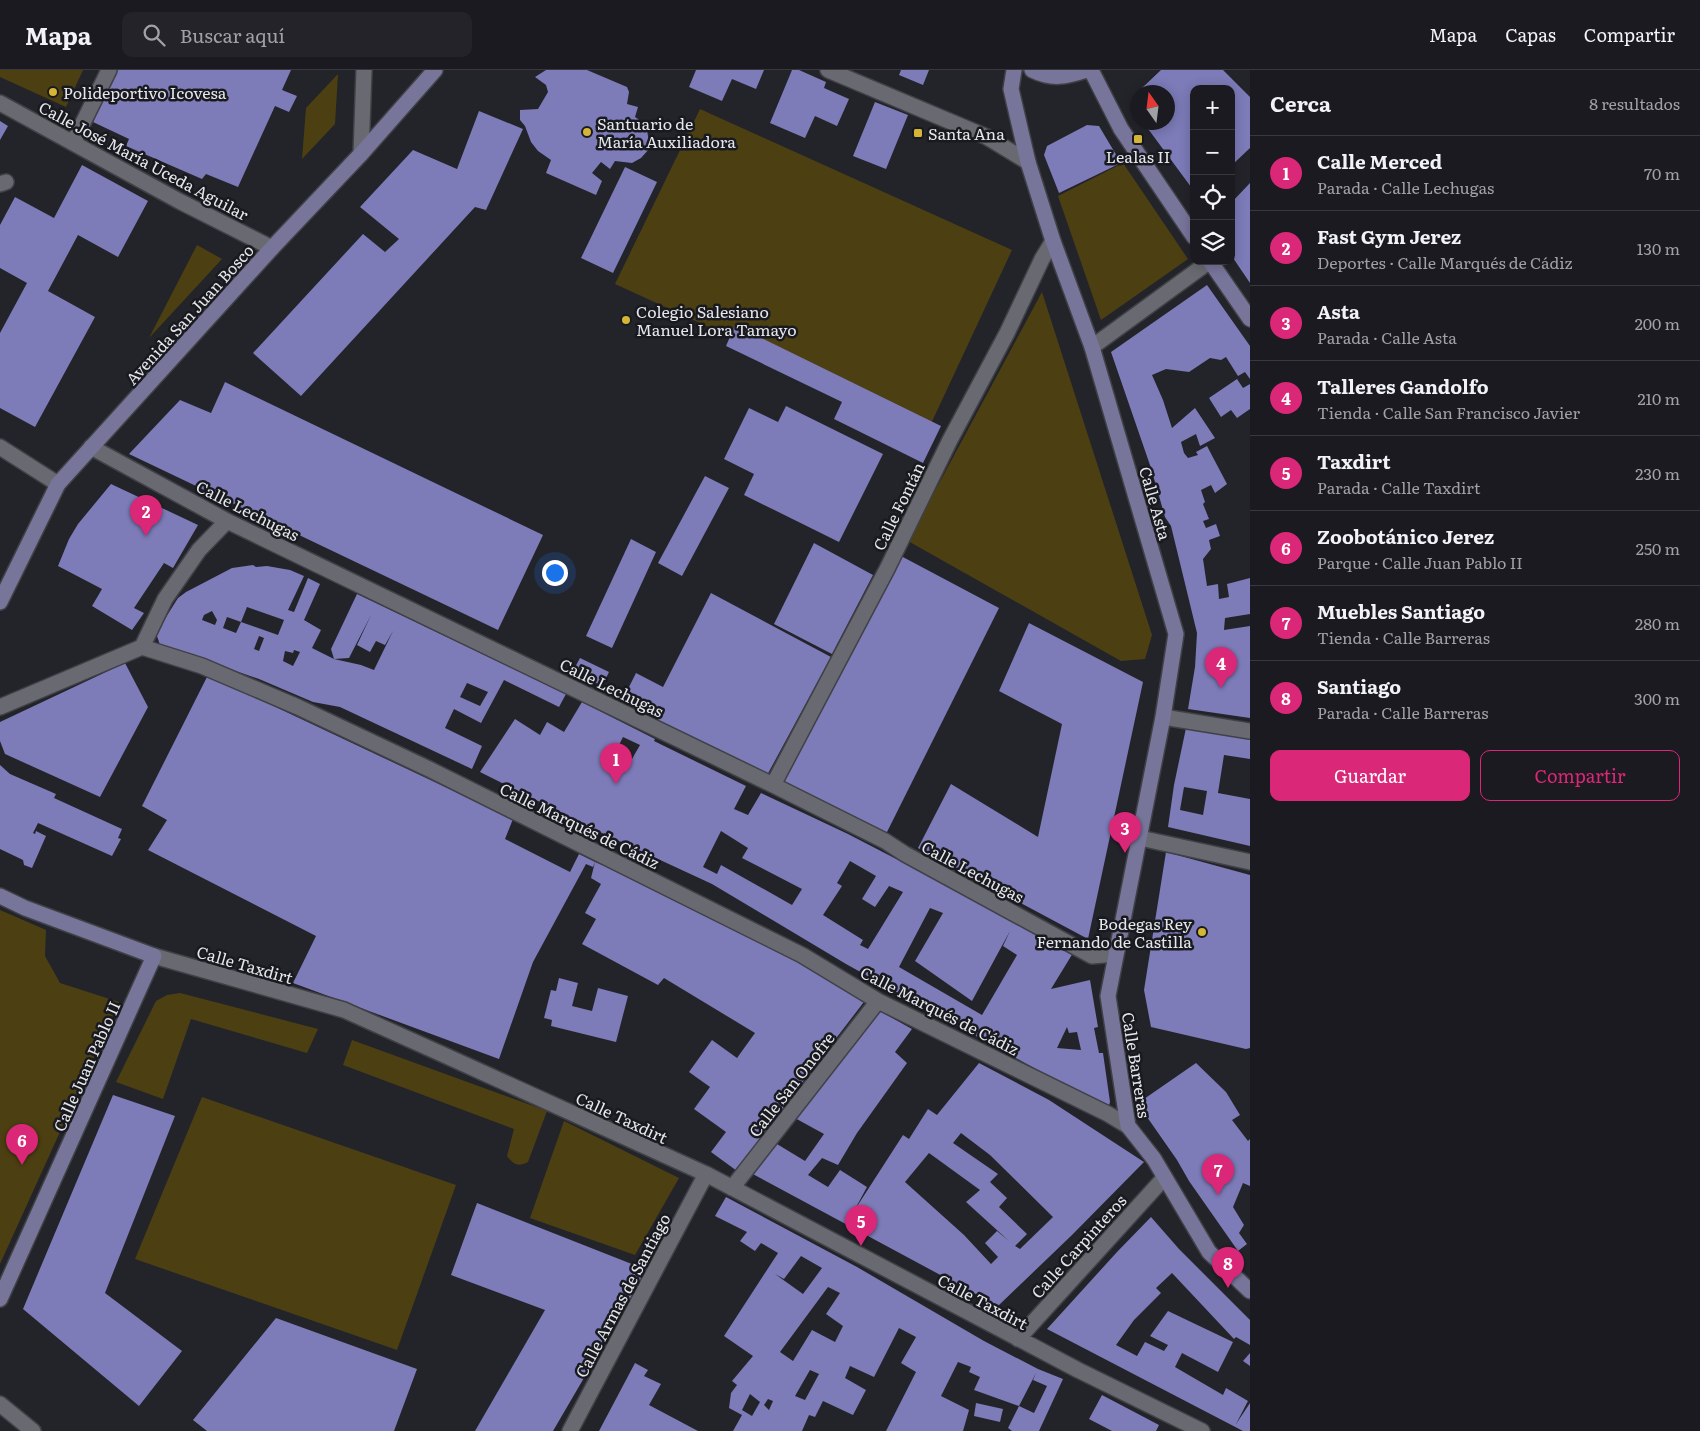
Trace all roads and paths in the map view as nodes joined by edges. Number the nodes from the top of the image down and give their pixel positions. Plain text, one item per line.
1 (109, 70) edge
2 (364, 70) edge
3 (435, 70) edge
4 (828, 70) edge
5 (1014, 70) edge
6 (1032, 70) edge
7 (1087, 70) edge
8 (1091, 70) edge
9 (0, 103) edge
10 (73, 143) junction
11 (361, 154) junction
12 (1028, 162) junction
13 (1190, 231) edge
14 (1053, 242) junction
15 (272, 248) junction
16 (1204, 265) edge
17 (1213, 265) edge
18 (1250, 319) edge
19 (1092, 346) junction
20 (0, 447) edge
21 (91, 447) junction
22 (58, 484) junction
23 (227, 521) junction
24 (0, 602) edge
25 (142, 647) junction
26 (0, 707) edge
27 (1163, 717) junction
28 (1250, 731) edge
29 (773, 785) junction
30 (1140, 838) junction
31 (1250, 862) edge
32 (0, 896) edge
33 (1116, 954) junction
34 (154, 956) junction
35 (878, 1001) junction
36 (1128, 1126) junction
37 (706, 1174) junction
38 (1164, 1178) junction
39 (732, 1188) junction
40 (1250, 1292) edge
41 (0, 1299) edge
42 (1018, 1339) junction
43 (0, 1404) edge
44 (33, 1431) edge
45 (570, 1431) edge
46 (1202, 1431) edge

1 - 10 street
2 - 11 street
3 - 11 street, Avenida San Juan Bosco
4 - 12 street
5 - 12 street, Calle Asta
6 - 7 street
8 - 13 street
9 - 10 street, Calle José María Uceda Aguilar
10 - 15 street, Calle José María Uceda Aguilar
11 - 15 street, Avenida San Juan Bosco
12 - 14 street, Calle Asta
14 - 19 street, Calle Asta
14 - 29 street, Calle Fontán
15 - 21 street, Avenida San Juan Bosco
16 - 19 street
17 - 18 street
19 - 27 street, Calle Asta
20 - 22 street
21 - 22 street, Avenida San Juan Bosco
21 - 23 street, Calle Lechugas
22 - 24 street, Avenida San Juan Bosco
23 - 25 street
23 - 29 street, Calle Lechugas
25 - 26 street
25 - 35 street, Calle Marqués de Cádiz
27 - 28 street
27 - 30 street, Calle Asta
29 - 33 street, Calle Lechugas
30 - 31 street
30 - 33 street, Calle Asta
32 - 34 street, Calle Taxdirt
33 - 36 street, Calle Barreras
34 - 37 street, Calle Taxdirt
34 - 41 street, Calle Juan Pablo II
35 - 36 street, Calle Marqués de Cádiz
35 - 39 street, Calle San Onofre
36 - 38 street, Calle Barreras
37 - 39 street, Calle Taxdirt
37 - 45 street, Calle Armas de Santiago
38 - 40 street, Calle Barreras
38 - 42 street, Calle Carpinteros
39 - 42 street, Calle Taxdirt
42 - 46 street, Calle Taxdirt
43 - 44 street

